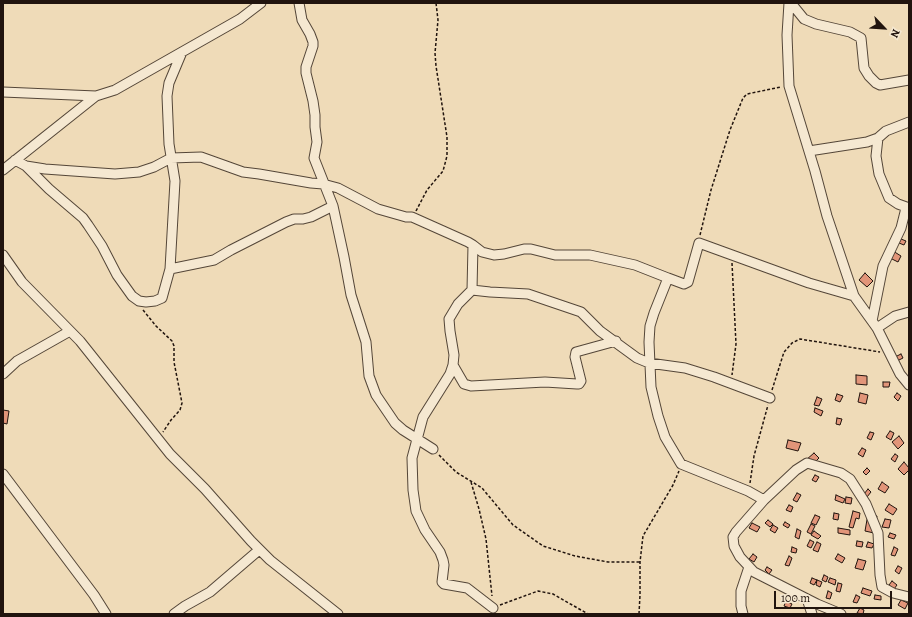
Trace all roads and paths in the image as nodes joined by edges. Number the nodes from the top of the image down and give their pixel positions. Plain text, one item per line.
1 (261, 3) edge
2 (298, 3) edge
3 (436, 3) edge
4 (790, 3) edge
5 (182, 52) junction
6 (909, 80) edge
7 (789, 86) junction
8 (3, 92) edge
9 (96, 96) junction
10 (909, 122) edge
11 (878, 138) junction
12 (809, 151) junction
13 (171, 158) junction
14 (15, 160) junction
15 (26, 166) junction
16 (3, 170) edge
17 (323, 184) junction
18 (333, 206) junction
19 (908, 208) edge
20 (412, 217) junction
21 (699, 244) junction
22 (473, 245) junction
23 (3, 255) edge
24 (732, 255) junction
25 (170, 269) junction
26 (668, 278) junction
27 (472, 290) junction
28 (854, 296) junction
29 (139, 301) junction
30 (909, 312) edge
31 (874, 324) junction
32 (70, 331) junction
33 (616, 341) junction
34 (889, 353) junction
35 (650, 363) junction
36 (453, 365) junction
37 (3, 374) edge
38 (732, 383) junction
39 (909, 385) edge
40 (770, 398) junction
41 (159, 438) junction
42 (417, 438) junction
43 (433, 449) joint
44 (681, 464) junction
45 (3, 474) edge
46 (470, 481) junction
47 (748, 491) junction
48 (764, 500) junction
49 (259, 550) junction
50 (640, 562) junction
51 (749, 567) junction
52 (909, 597) edge
53 (807, 599) junction
54 (493, 608) junction
55 (106, 614) edge
56 (174, 614) edge
57 (338, 614) edge
58 (588, 614) edge
59 (639, 614) edge
60 (743, 614) edge
61 (812, 614) edge
62 (841, 614) edge

1 - 5 street
2 - 17 street
3 - 20 path
4 - 6 street
4 - 7 street
5 - 9 street
5 - 13 street
7 - 12 street
7 - 21 path
8 - 9 street
9 - 14 street
10 - 11 street
11 - 12 street
11 - 19 street
12 - 28 street
13 - 15 street
13 - 17 street
13 - 25 street
14 - 15 street
14 - 16 street
15 - 29 street
17 - 18 street
17 - 20 street
18 - 25 street
18 - 42 street
19 - 31 street
20 - 22 street
21 - 24 street
21 - 26 street
22 - 26 street
22 - 27 street
23 - 32 street
24 - 28 street
24 - 38 path
25 - 29 street
26 - 35 street
27 - 33 street
27 - 36 street
28 - 31 street
29 - 41 path
30 - 31 street
31 - 34 street
32 - 37 street
32 - 41 street
33 - 35 street
33 - 36 street
34 - 39 street
34 - 40 path
35 - 38 street
35 - 44 street
36 - 42 street
38 - 40 street
40 - 47 path
41 - 49 street
42 - 43 street
42 - 54 street
43 - 46 path
44 - 47 street
44 - 50 path
45 - 55 street
46 - 50 path
46 - 54 path
47 - 48 street
48 - 51 street
48 - 52 street
49 - 56 street
49 - 57 street
50 - 59 path
51 - 53 street
51 - 60 street
53 - 61 street
53 - 62 street
54 - 58 path

